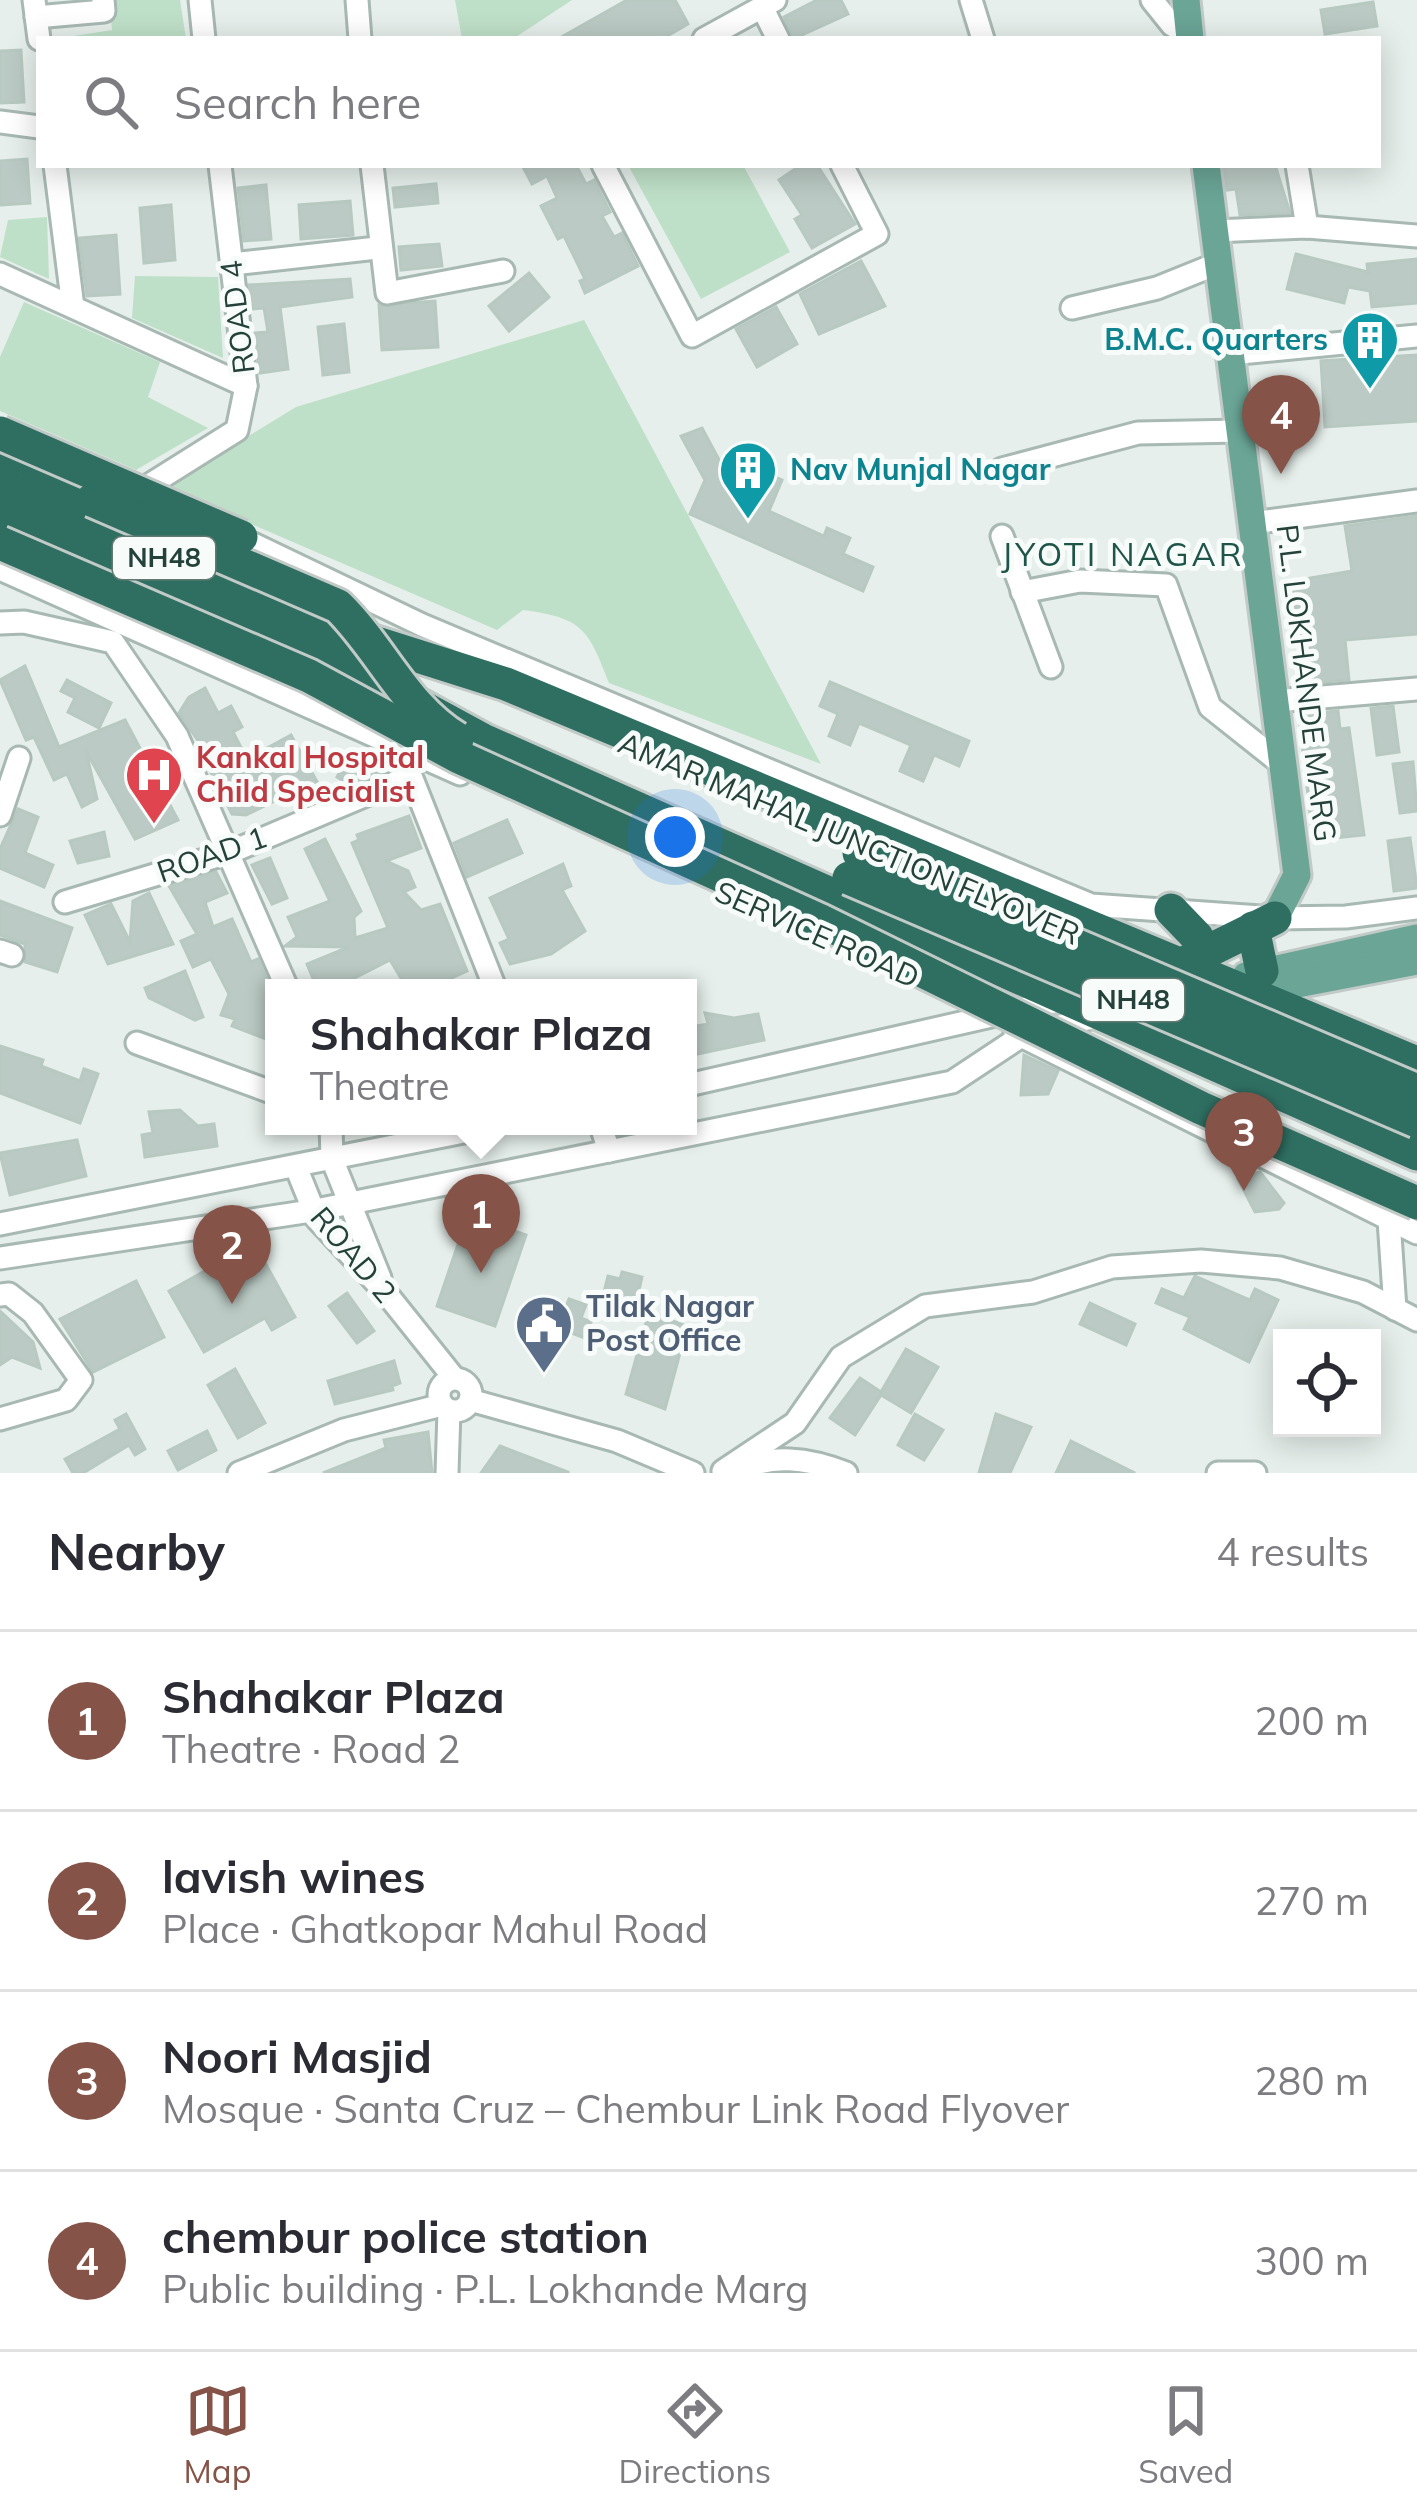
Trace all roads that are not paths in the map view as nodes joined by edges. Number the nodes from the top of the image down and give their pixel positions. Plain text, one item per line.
1 (103, 0) edge
2 (200, 0) edge
3 (357, 0) edge
4 (971, 0) edge
5 (1152, 0) edge
6 (1186, 0) edge
7 (768, 4) edge
8 (61, 7) edge
9 (36, 19) edge
10 (204, 36) edge
11 (360, 36) edge
12 (709, 36) edge
13 (777, 36) edge
14 (982, 36) edge
15 (1188, 36) edge
16 (1190, 36) edge
17 (0, 122) edge
18 (36, 127) edge
19 (55, 168) edge
20 (220, 168) edge
21 (372, 168) edge
22 (605, 168) edge
23 (844, 168) edge
24 (1206, 168) edge
25 (1297, 168) edge
26 (1307, 227) junction
27 (1215, 231) junction
28 (1417, 236) edge
29 (377, 248) junction
30 (1219, 263) junction
31 (232, 264) junction
32 (503, 271) dead end
33 (0, 274) edge
34 (73, 307) junction
35 (1072, 308) dead end
36 (1417, 335) edge
37 (1231, 354) junction
38 (247, 386) junction
39 (0, 430) edge
40 (1240, 431) junction
41 (0, 460) edge
42 (1002, 470) dead end
43 (0, 487) edge
44 (142, 489) junction
45 (1417, 501) edge
46 (0, 517) edge
47 (1252, 523) junction
48 (1002, 536) dead end
49 (0, 543) edge
50 (0, 569) edge
51 (1022, 592) junction
52 (0, 623) edge
53 (116, 632) junction
54 (337, 636) junction
55 (418, 640) junction
56 (1052, 667) dead end
57 (374, 681) junction
58 (1417, 689) edge
59 (1275, 701) junction
60 (355, 727) junction
61 (20, 758) dead end
62 (1283, 765) junction
63 (0, 815) edge
64 (231, 852) junction
65 (854, 866) junction
66 (65, 902) dead end
67 (1417, 908) edge
68 (1171, 910) junction
69 (1082, 913) junction
70 (1257, 921) junction
71 (1109, 936) junction
72 (1417, 938) edge
73 (1178, 953) junction
74 (1417, 961) edge
75 (1023, 976) junction
76 (283, 979) edge
77 (490, 979) edge
78 (1270, 983) junction
79 (1061, 997) junction
80 (1106, 1014) junction
81 (987, 1015) junction
82 (1020, 1037) junction
83 (136, 1043) dead end
84 (1417, 1063) edge
85 (697, 1082) edge
86 (265, 1090) edge
87 (1417, 1090) edge
88 (1417, 1121) edge
89 (697, 1133) edge
90 (331, 1135) edge
91 (450, 1135) edge
92 (604, 1135) edge
93 (689, 1135) edge
94 (609, 1151) junction
95 (1417, 1154) edge
96 (332, 1159) junction
97 (296, 1166) junction
98 (1417, 1183) edge
99 (349, 1203) junction
100 (311, 1210) junction
101 (1403, 1212) edge
102 (0, 1224) edge
103 (1417, 1234) edge
104 (0, 1258) edge
105 (386, 1293) junction
106 (0, 1295) edge
107 (1395, 1309) junction
108 (1417, 1320) edge
109 (454, 1405) junction
110 (0, 1419) edge
111 (723, 1472) edge
112 (239, 1473) edge
113 (447, 1473) edge
114 (693, 1473) edge
115 (846, 1473) edge
116 (1218, 1473) edge
117 (1255, 1473) edge

1 - 8 street
2 - 10 street
3 - 11 street
4 - 14 street
5 - 15 street
6 - 16 main road
7 - 12 street
7 - 13 street
8 - 9 street
17 - 18 street
19 - 34 street
20 - 31 street, ROAD 4
21 - 29 street
22 - 23 street
24 - 27 main road, P.L. LOKHANDE MARG
25 - 26 street
26 - 27 street
26 - 28 street
27 - 30 main road, P.L. LOKHANDE MARG
29 - 31 street
29 - 32 street
30 - 35 street
30 - 37 main road, P.L. LOKHANDE MARG
31 - 38 street, ROAD 4
33 - 34 street
34 - 38 street
36 - 37 street
37 - 40 main road, P.L. LOKHANDE MARG
38 - 44 street, ROAD 4
39 - 44 street
39 - 54 highway, bridge
40 - 42 street
40 - 47 main road, P.L. LOKHANDE MARG
41 - 54 highway, bridge
43 - 54 highway, NH48
44 - 55 street
45 - 47 street
46 - 54 highway, NH48
47 - 59 main road, P.L. LOKHANDE MARG
48 - 51 street
49 - 101 highway, bridge
50 - 53 street, SERVICE ROAD
51 - 56 street
51 - 62 street
52 - 53 street
53 - 60 street, SERVICE ROAD
53 - 64 street
54 - 55 highway
54 - 57 highway
54 - 65 highway, AMAR MAHAL JUNCTION FLYOVER / NH48
54 - 98 highway, bridge
55 - 69 highway
57 - 60 highway
57 - 75 highway
58 - 59 street
59 - 62 main road, P.L. LOKHANDE MARG
60 - 81 street, SERVICE ROAD
61 - 63 street
62 - 70 main road, P.L. LOKHANDE MARG
64 - 66 street, ROAD 1
64 - 76 street
64 - 77 street, ROAD 1
65 - 87 highway, AMAR MAHAL JUNCTION FLYOVER / NH48, bridge
65 - 88 highway, AMAR MAHAL JUNCTION FLYOVER / NH48, bridge
67 - 70 street
68 - 69 street
68 - 70 street
68 - 73 highway
69 - 71 highway
69 - 75 street
70 - 73 highway
70 - 78 highway
71 - 73 highway
71 - 79 street
72 - 78 main road
73 - 78 highway
74 - 78 main road
75 - 79 highway
75 - 81 street
78 - 79 main road
78 - 80 main road
78 - 84 highway
79 - 80 highway
79 - 81 street
79 - 82 street
80 - 82 street
80 - 95 highway
81 - 82 street, SERVICE ROAD
81 - 85 street
82 - 89 street
82 - 101 street, SERVICE ROAD
83 - 86 street
90 - 96 street
91 - 96 street
92 - 94 street
93 - 94 street
94 - 99 street
96 - 97 street
96 - 99 street
97 - 100 street, ROAD 2
97 - 102 street
99 - 100 street
99 - 105 street
100 - 104 street
100 - 105 street, ROAD 2
101 - 103 street, SERVICE ROAD
101 - 107 street
105 - 109 street, ROAD 2
106 - 110 street
107 - 108 street
107 - 111 street
109 - 112 street
109 - 113 street
109 - 114 street
111 - 115 street
116 - 117 street

